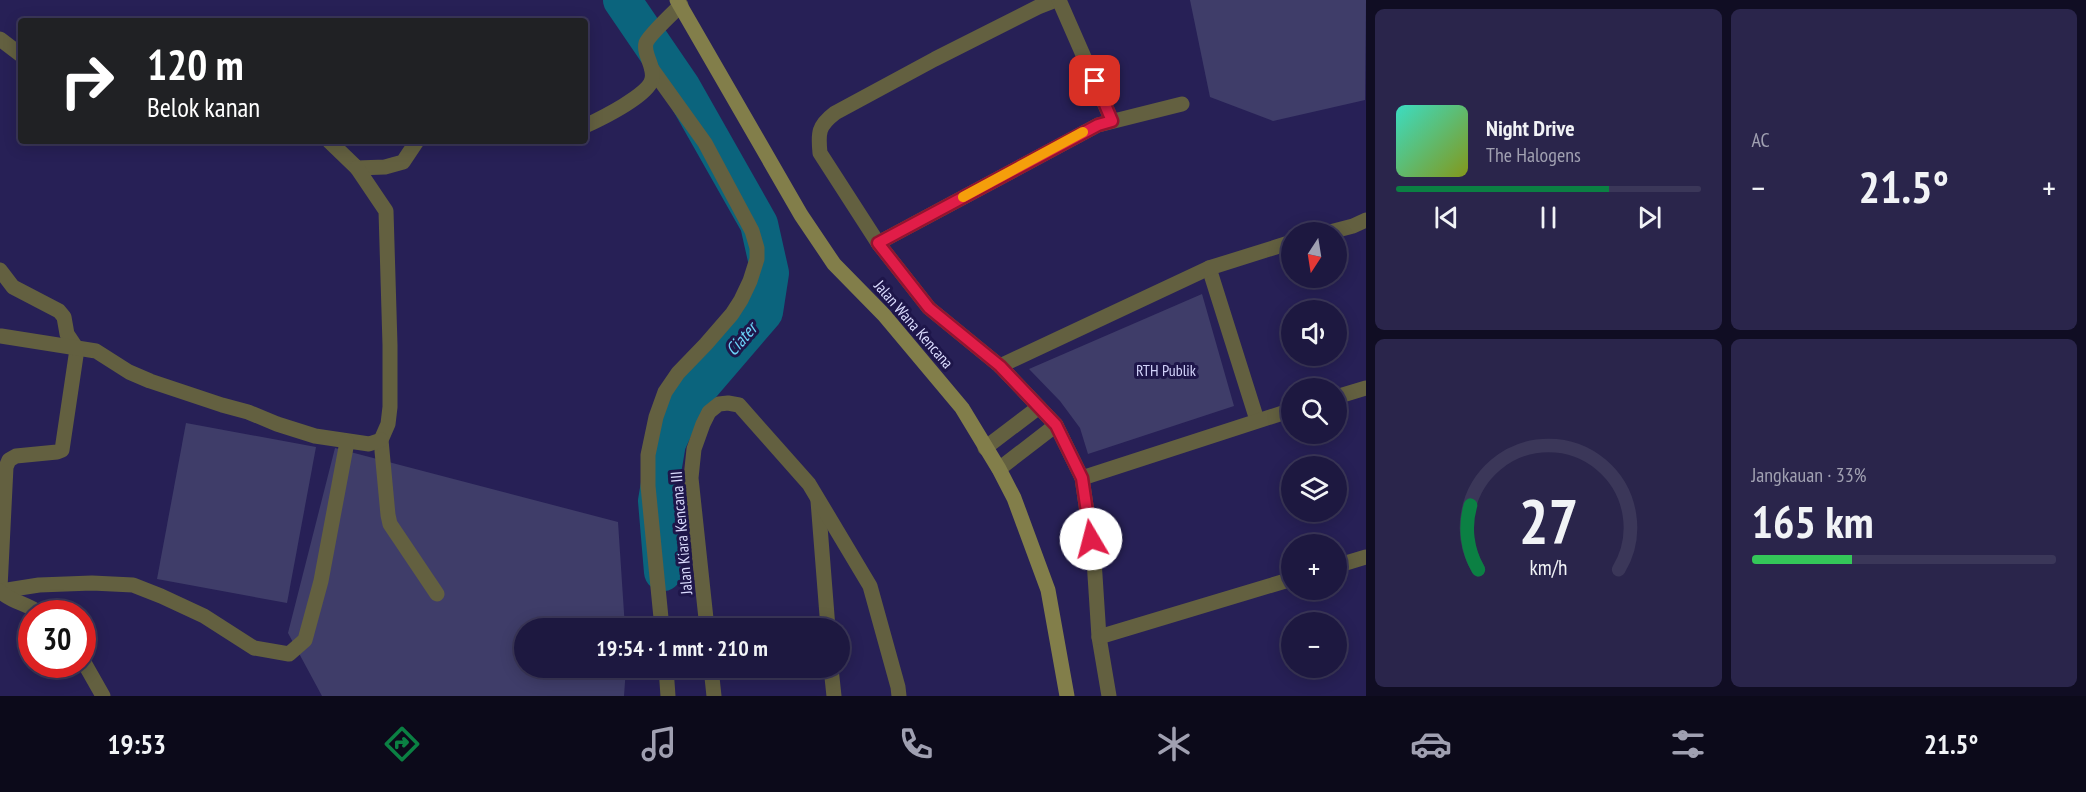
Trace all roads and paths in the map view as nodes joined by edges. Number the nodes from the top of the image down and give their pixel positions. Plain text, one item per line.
1 (1058, 0) edge
2 (677, 6) edge
3 (0, 39) edge
4 (18, 53) edge
5 (652, 69) junction
6 (1182, 104) dead end
7 (1112, 121) junction
8 (588, 125) edge
9 (332, 144) edge
10 (415, 144) edge
11 (357, 168) junction
12 (1366, 220) edge
13 (1347, 228) edge
14 (878, 243) junction
15 (1281, 245) edge
16 (1209, 268) junction
17 (0, 270) edge
18 (1, 336) edge
19 (76, 349) junction
20 (1000, 366) junction
21 (1366, 388) edge
22 (1347, 394) edge
23 (1039, 407) junction
24 (1281, 413) edge
25 (1257, 420) junction
26 (1056, 425) junction
27 (381, 440) junction
28 (347, 442) junction
29 (985, 448) junction
30 (999, 469) junction
31 (1082, 478) junction
32 (818, 498) junction
33 (1366, 557) edge
34 (1347, 563) edge
35 (1281, 582) edge
36 (0, 588) edge
37 (437, 594) dead end
38 (18, 603) edge
39 (661, 618) edge
40 (706, 618) edge
41 (827, 618) edge
42 (1100, 637) junction
43 (93, 678) edge
44 (667, 678) edge
45 (712, 678) edge
46 (832, 678) edge
47 (103, 696) edge
48 (669, 696) edge
49 (714, 696) edge
50 (834, 696) edge
51 (899, 696) edge
52 (1067, 696) edge
53 (1109, 696) edge

1 - 7 street
1 - 14 street
2 - 5 street
2 - 29 street, Jalan Wana Kencana
3 - 4 street
5 - 8 street
5 - 39 street
6 - 7 street
7 - 14 street
9 - 11 street
10 - 11 street
11 - 27 street
12 - 13 street
14 - 20 street
15 - 16 street
16 - 20 street
16 - 25 street
17 - 19 street
18 - 19 street
19 - 28 street
19 - 36 street
20 - 23 street
21 - 22 street
23 - 26 street
23 - 29 street
24 - 25 street
25 - 31 street
26 - 30 street
26 - 31 street
27 - 28 street
27 - 37 street
28 - 38 street
29 - 30 street, Jalan Wana Kencana
30 - 52 street, Jalan Wana Kencana
31 - 42 street
32 - 40 street, Jalan Kiara Kencana III
32 - 41 street
32 - 51 street, Jalan Kiara Kencana III
33 - 34 street
35 - 42 street
42 - 53 street
43 - 47 street
44 - 48 street
45 - 49 street
46 - 50 street

